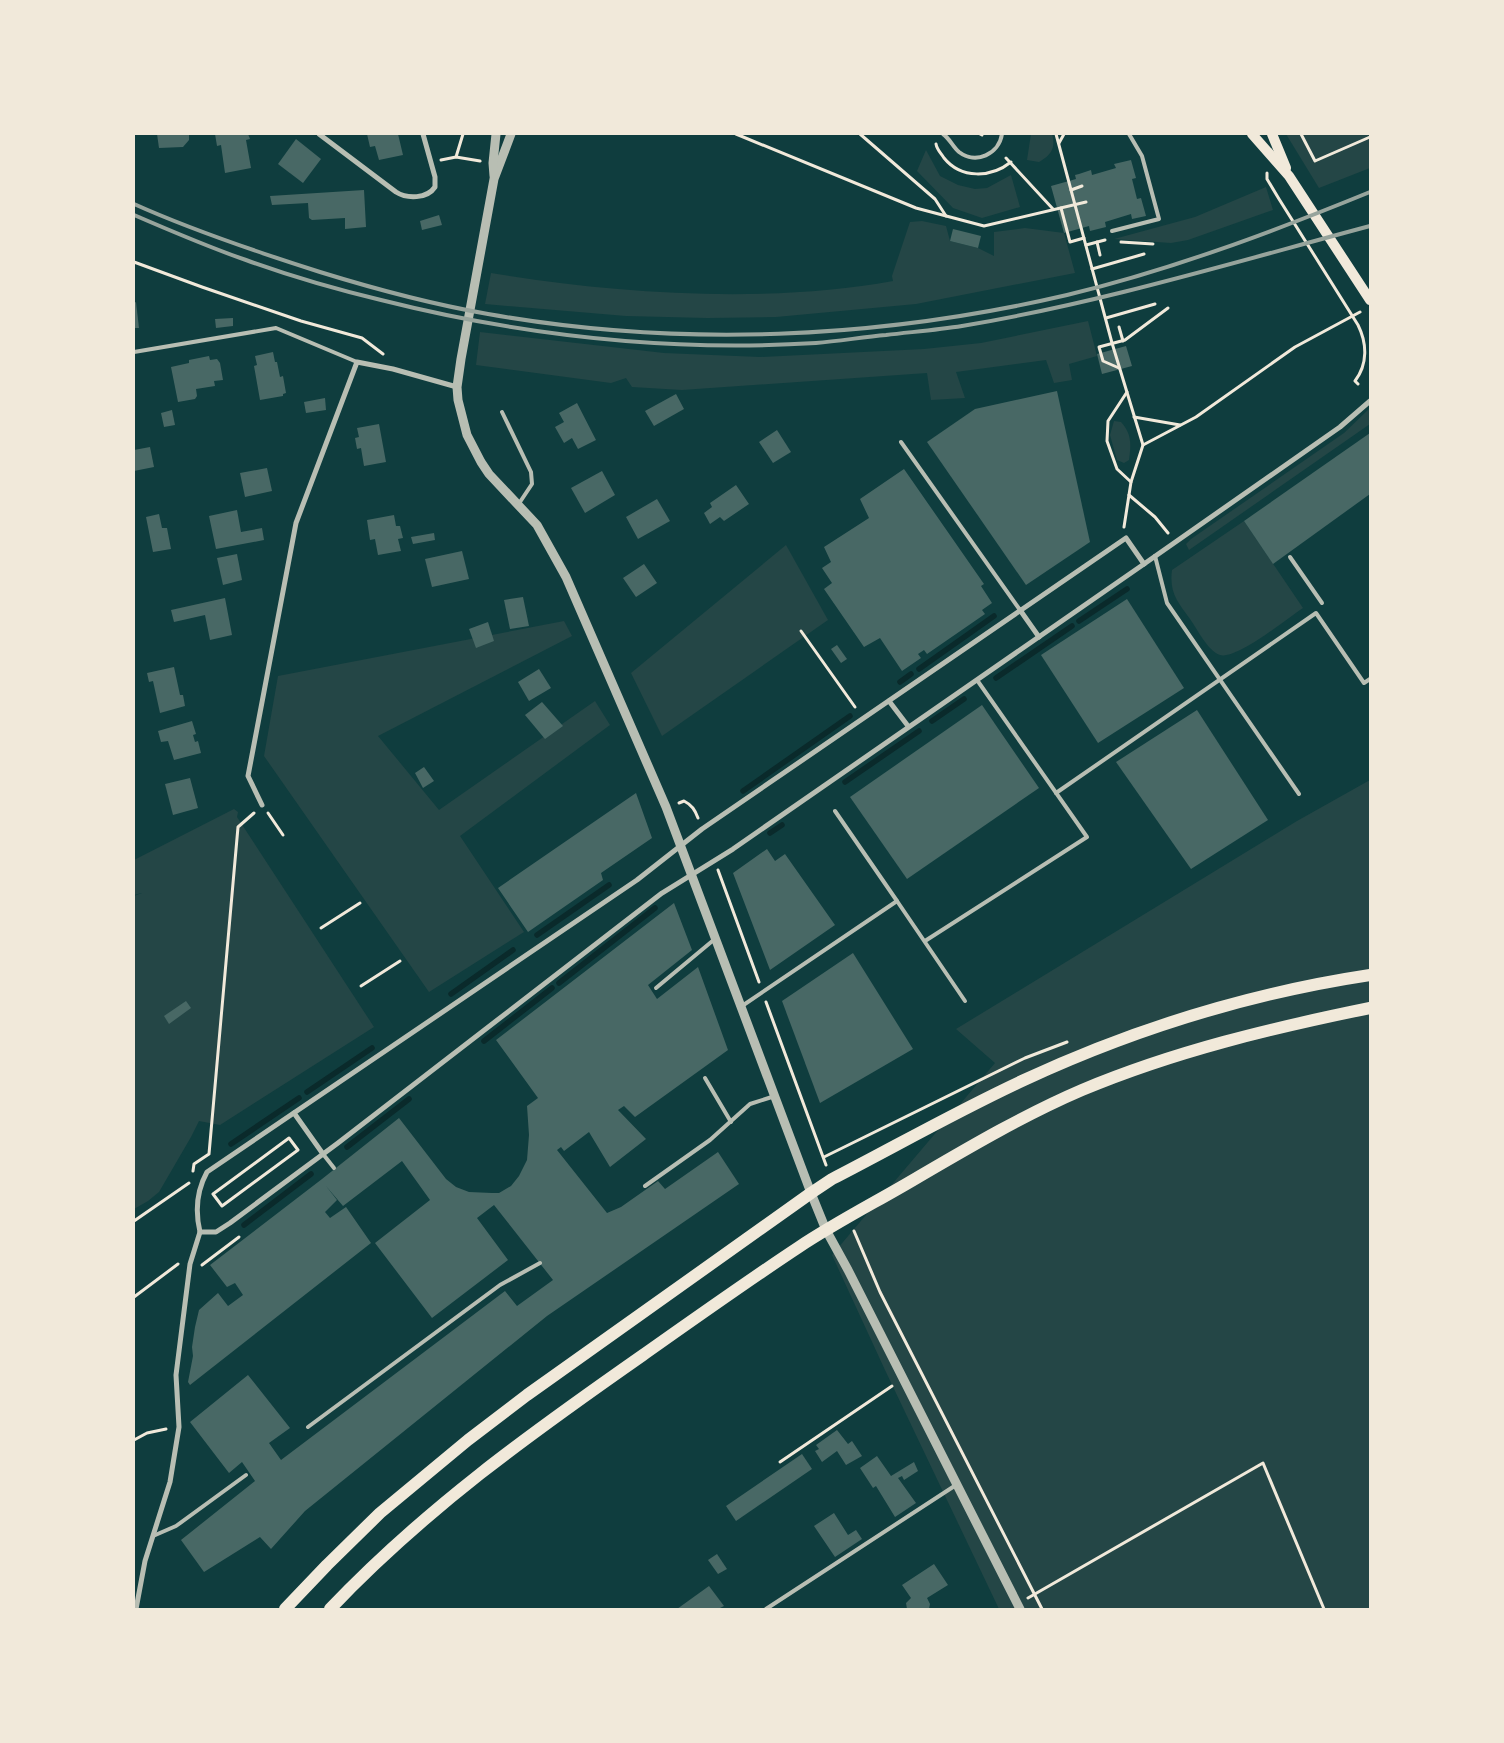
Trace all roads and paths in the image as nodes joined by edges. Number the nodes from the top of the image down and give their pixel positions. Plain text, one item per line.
1 (319, 134) edge
2 (423, 134) edge
3 (463, 134) edge
4 (496, 134) edge
5 (511, 134) edge
6 (736, 134) edge
7 (860, 134) edge
8 (943, 134) edge
9 (1002, 134) edge
10 (1056, 134) edge
11 (1064, 134) edge
12 (1129, 134) edge
13 (1252, 134) edge
14 (1272, 134) edge
15 (1301, 134) edge
16 (1370, 137) edge
17 (1058, 143) junction
18 (456, 157) junction
19 (1006, 158) dead end
20 (482, 161) dead end
21 (431, 162) junction
22 (1289, 176) junction
23 (494, 179) junction
24 (1082, 186) dead end
25 (1071, 190) junction
26 (1279, 199) dead end
27 (1086, 202) dead end
28 (1075, 204) junction
29 (1061, 208) junction
30 (1054, 210) junction
31 (946, 217) junction
32 (1112, 231) dead end
33 (1084, 238) junction
34 (1111, 241) dead end
35 (1097, 242) junction
36 (1120, 242) dead end
37 (1153, 244) dead end
38 (1086, 246) junction
39 (1144, 254) dead end
40 (1100, 255) dead end
41 (134, 262) edge
42 (1092, 269) junction
43 (1370, 300) edge
44 (1155, 304) dead end
45 (1168, 308) dead end
46 (1360, 312) dead end
47 (1353, 316) junction
48 (1106, 318) junction
49 (1119, 327) dead end
50 (1123, 340) junction
51 (1112, 343) junction
52 (134, 352) edge
53 (357, 362) junction
54 (1120, 368) junction
55 (394, 369) junction
56 (1358, 384) dead end
57 (457, 387) junction
58 (1126, 392) junction
59 (1370, 401) edge
60 (502, 412) dead end
61 (1134, 417) junction
62 (1180, 425) junction
63 (901, 442) dead end
64 (1143, 445) junction
65 (1130, 482) junction
66 (1129, 496) junction
67 (518, 505) junction
68 (1118, 532) dead end
69 (1170, 536) dead end
70 (1155, 556) junction
71 (1290, 557) dead end
72 (1144, 564) junction
73 (1322, 603) dead end
74 (1020, 610) junction
75 (801, 630) dead end
76 (1039, 637) junction
77 (1370, 679) edge
78 (977, 680) junction
79 (1219, 680) junction
80 (889, 701) junction
81 (855, 707) dead end
82 (908, 726) junction
83 (1056, 793) junction
84 (1299, 794) dead end
85 (262, 805) junction
86 (666, 808) junction
87 (835, 811) dead end
88 (702, 829) junction
89 (283, 835) dead end
90 (681, 846) junction
91 (714, 861) junction
92 (692, 875) junction
93 (897, 901) junction
94 (360, 903) dead end
95 (321, 928) dead end
96 (716, 938) junction
97 (925, 941) junction
98 (400, 961) dead end
99 (1370, 974) edge
100 (360, 986) dead end
101 (656, 988) dead end
102 (763, 992) junction
103 (965, 1001) dead end
104 (742, 1006) junction
105 (1370, 1008) edge
106 (705, 1078) dead end
107 (775, 1096) junction
108 (294, 1113) junction
109 (731, 1122) junction
110 (209, 1154) dead end
111 (323, 1154) junction
112 (334, 1168) dead end
113 (832, 1179) junction
114 (190, 1182) dead end
115 (645, 1186) dead end
116 (810, 1192) junction
117 (222, 1206) joint
118 (848, 1218) junction
119 (134, 1221) edge
120 (826, 1230) junction
121 (200, 1232) junction
122 (239, 1237) dead end
123 (181, 1262) dead end
124 (540, 1263) dead end
125 (202, 1265) dead end
126 (134, 1297) edge
127 (903, 1378) junction
128 (179, 1426) junction
129 (308, 1427) dead end
130 (134, 1440) edge
131 (780, 1462) dead end
132 (246, 1475) dead end
133 (956, 1485) junction
134 (153, 1536) junction
135 (1018, 1607) edge
136 (136, 1609) edge
137 (285, 1609) edge
138 (330, 1609) edge
139 (766, 1609) edge
140 (1042, 1609) edge
141 (1324, 1609) edge

1 - 21 street
2 - 21 street
3 - 18 path
4 - 23 street
5 - 23 street
6 - 31 path
7 - 31 path
8 - 9 lane
10 - 17 path
11 - 17 path
12 - 32 lane
13 - 22 main road
14 - 22 main road
15 - 16 path
17 - 25 path
18 - 20 path
18 - 21 path
19 - 30 path
22 - 43 main road
23 - 57 street
24 - 25 path
25 - 28 path
26 - 47 path
27 - 28 path
28 - 29 path
28 - 33 path
29 - 30 path
29 - 33 path
30 - 31 path
33 - 38 path
34 - 35 path
35 - 38 path
35 - 40 path
36 - 37 path
38 - 42 path
39 - 42 path
41 - 55 path
42 - 48 path
44 - 48 path
45 - 50 path
46 - 47 path
47 - 56 path
47 - 62 path
48 - 51 path
49 - 50 path
50 - 51 path
51 - 54 path
51 - 54 path
52 - 53 lane
53 - 55 street
53 - 85 street
54 - 58 path
55 - 57 street
57 - 67 street
58 - 61 path
58 - 65 path
59 - 70 street
60 - 67 lane
61 - 62 path
61 - 64 path
62 - 64 path
63 - 74 lane
64 - 65 path
65 - 66 path
66 - 68 path
66 - 69 path
67 - 86 street
70 - 72 street
70 - 79 lane
71 - 73 lane
72 - 74 street
72 - 76 street
74 - 76 street
74 - 80 street
75 - 81 path
76 - 78 street
77 - 79 lane
78 - 82 street
78 - 83 lane
79 - 83 lane
79 - 84 lane
80 - 82 street
80 - 88 street
82 - 91 street
83 - 97 lane
85 - 89 path
85 - 110 path
86 - 88 path
86 - 90 street
87 - 93 lane
88 - 90 street
90 - 92 street
90 - 108 street
91 - 92 street
91 - 102 path
92 - 96 street
92 - 111 street
93 - 97 lane
93 - 102 lane
94 - 95 path
96 - 101 lane
96 - 104 street
97 - 103 lane
98 - 100 path
99 - 113 main road
102 - 104 lane
102 - 113 path
104 - 107 street
105 - 118 main road
106 - 109 lane
107 - 109 lane
107 - 116 street
108 - 111 street
108 - 121 street
109 - 115 lane
111 - 112 lane
111 - 121 street
113 - 116 main road
114 - 119 path
116 - 120 street
116 - 137 main road
117 - 117 path
118 - 120 main road
118 - 140 path
120 - 127 street
120 - 138 main road
121 - 128 street
122 - 125 path
123 - 126 path
124 - 129 lane
127 - 131 path
127 - 133 street
128 - 130 path
128 - 134 street
132 - 134 lane
133 - 135 street
133 - 139 lane
134 - 136 street
135 - 141 path

